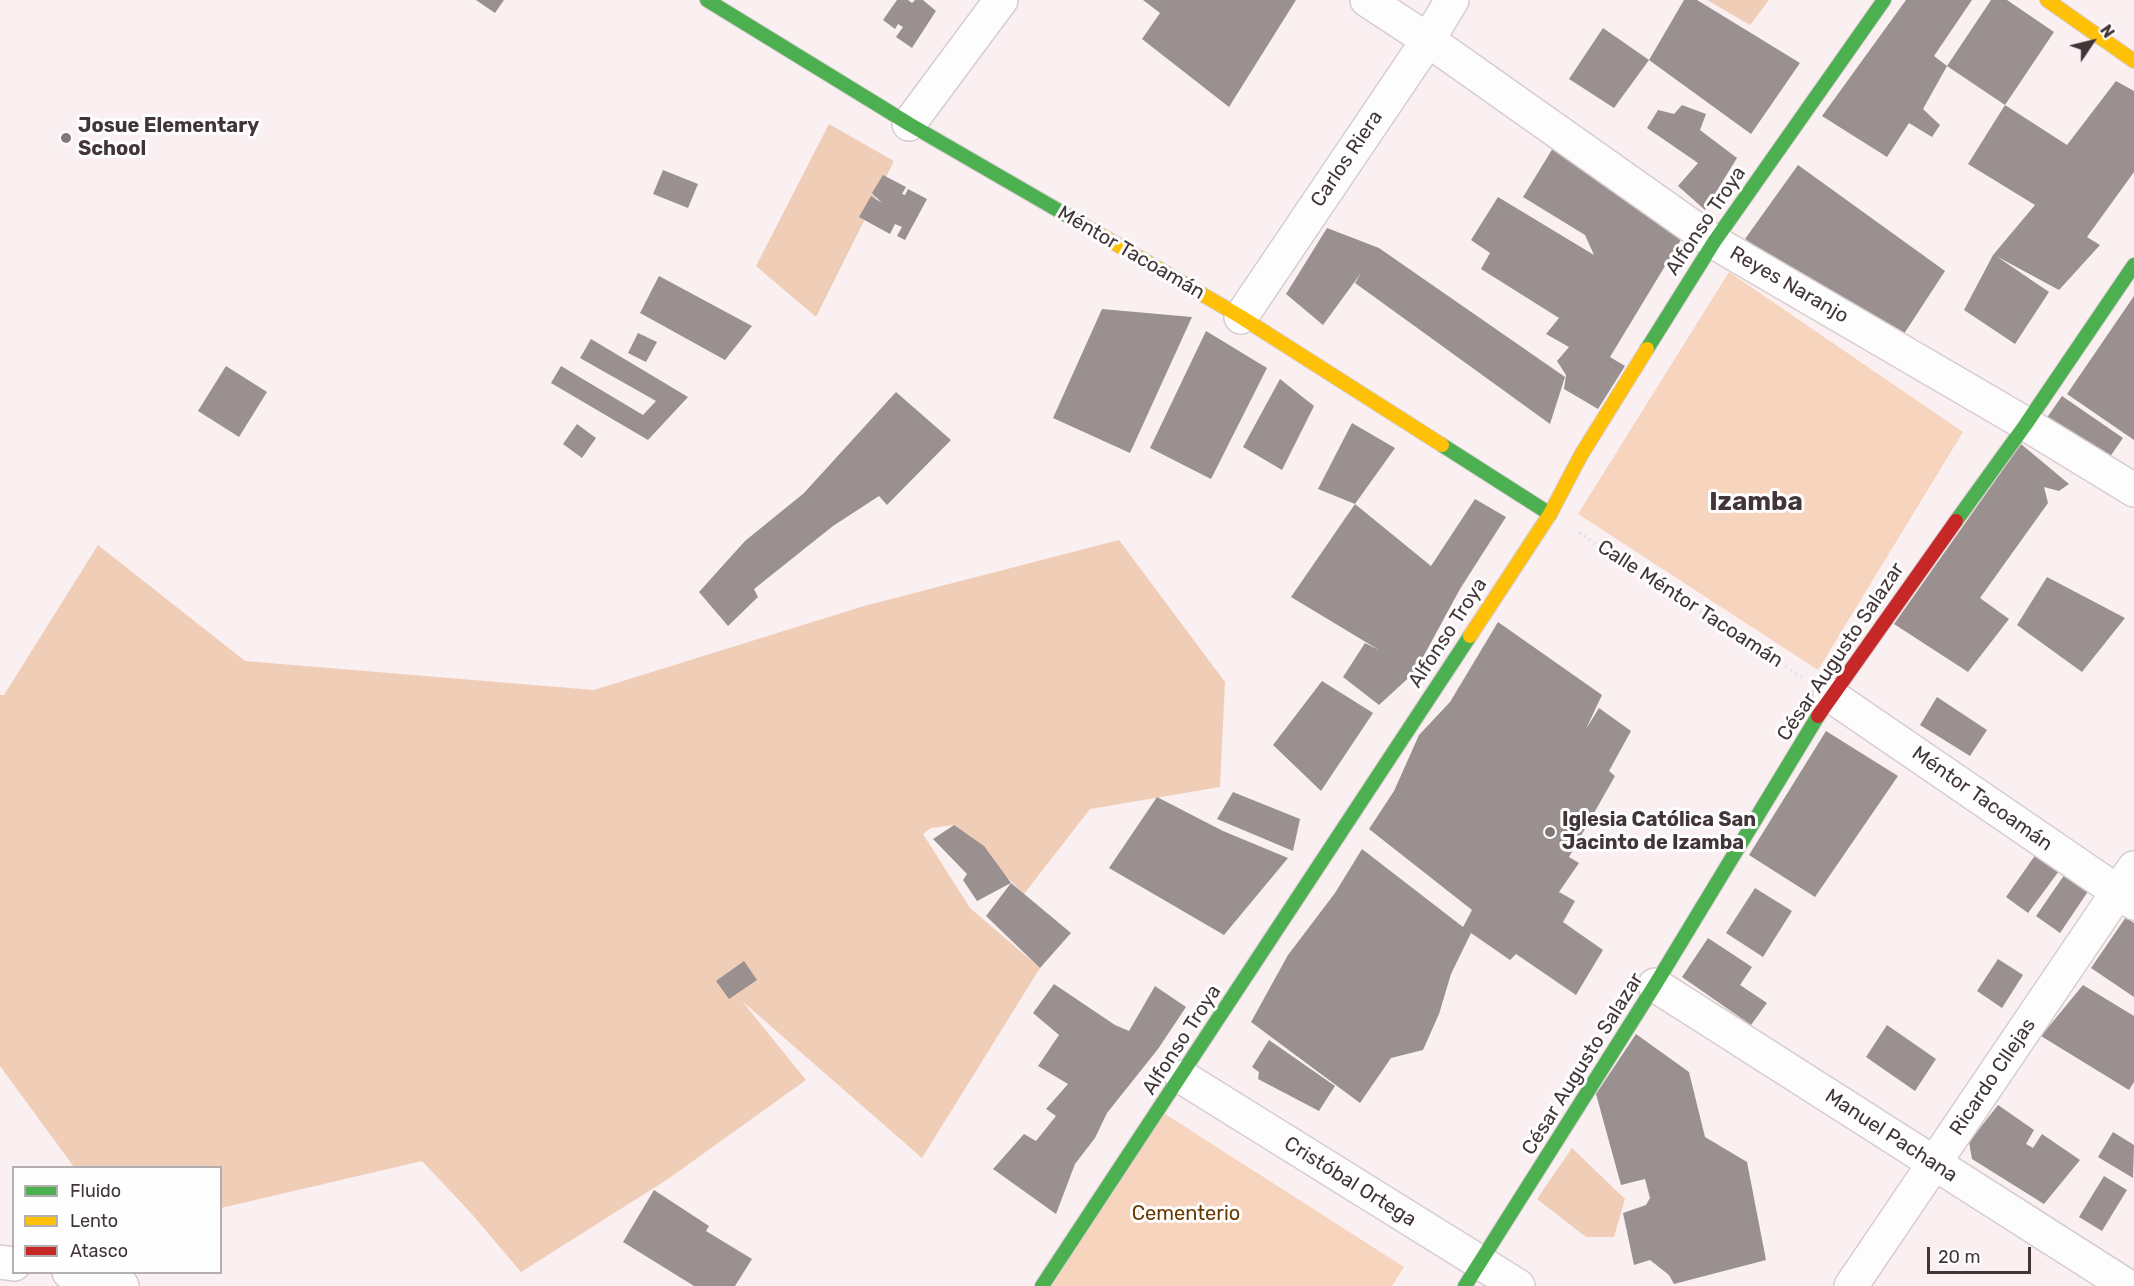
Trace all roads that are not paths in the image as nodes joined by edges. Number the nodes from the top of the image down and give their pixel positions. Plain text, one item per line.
1 (707, 0) edge
2 (1001, 0) edge
3 (1367, 0) edge
4 (1452, 0) edge
5 (1884, 0) edge
6 (2047, 0) edge
7 (1428, 40) junction
8 (2134, 61) edge
9 (909, 124) junction
10 (1714, 242) junction
11 (2134, 265) edge
12 (1240, 317) junction
13 (2026, 424) junction
14 (2134, 490) edge
15 (1550, 514) junction
16 (1830, 695) junction
17 (2128, 888) edge
18 (1655, 985) junction
19 (1182, 1077) junction
20 (1935, 1164) junction
21 (81, 1274) edge
22 (1473, 1274) edge
23 (122, 1286) edge
24 (1042, 1286) edge
25 (1518, 1286) edge
26 (1851, 1286) edge
27 (2127, 1286) edge

1 - 9 street, Méntor Tacoamán
2 - 9 street
3 - 7 street, Reyes Naranjo
4 - 7 street, Carlos Riera
5 - 10 street, Alfonso Troya
6 - 8 street
7 - 10 street, Reyes Naranjo
7 - 12 street, Carlos Riera
9 - 12 street, Méntor Tacoamán
10 - 13 street, Reyes Naranjo
10 - 15 street, Alfonso Troya
11 - 13 street, César Augusto Salazar
12 - 15 street, Méntor Tacoamán
13 - 14 street, Reyes Naranjo
13 - 16 street, César Augusto Salazar
15 - 19 street, Alfonso Troya
16 - 17 street, Méntor Tacoamán
16 - 18 street, César Augusto Salazar
17 - 20 street, Ricardo Cllejas
18 - 20 street, Manuel Pachana
18 - 22 street, César Augusto Salazar
19 - 22 street, Cristóbal Ortega
19 - 24 street, Alfonso Troya
20 - 26 street, Ricardo Cllejas
20 - 27 street, Manuel Pachana
21 - 23 street
22 - 25 street, Cristóbal Ortega

